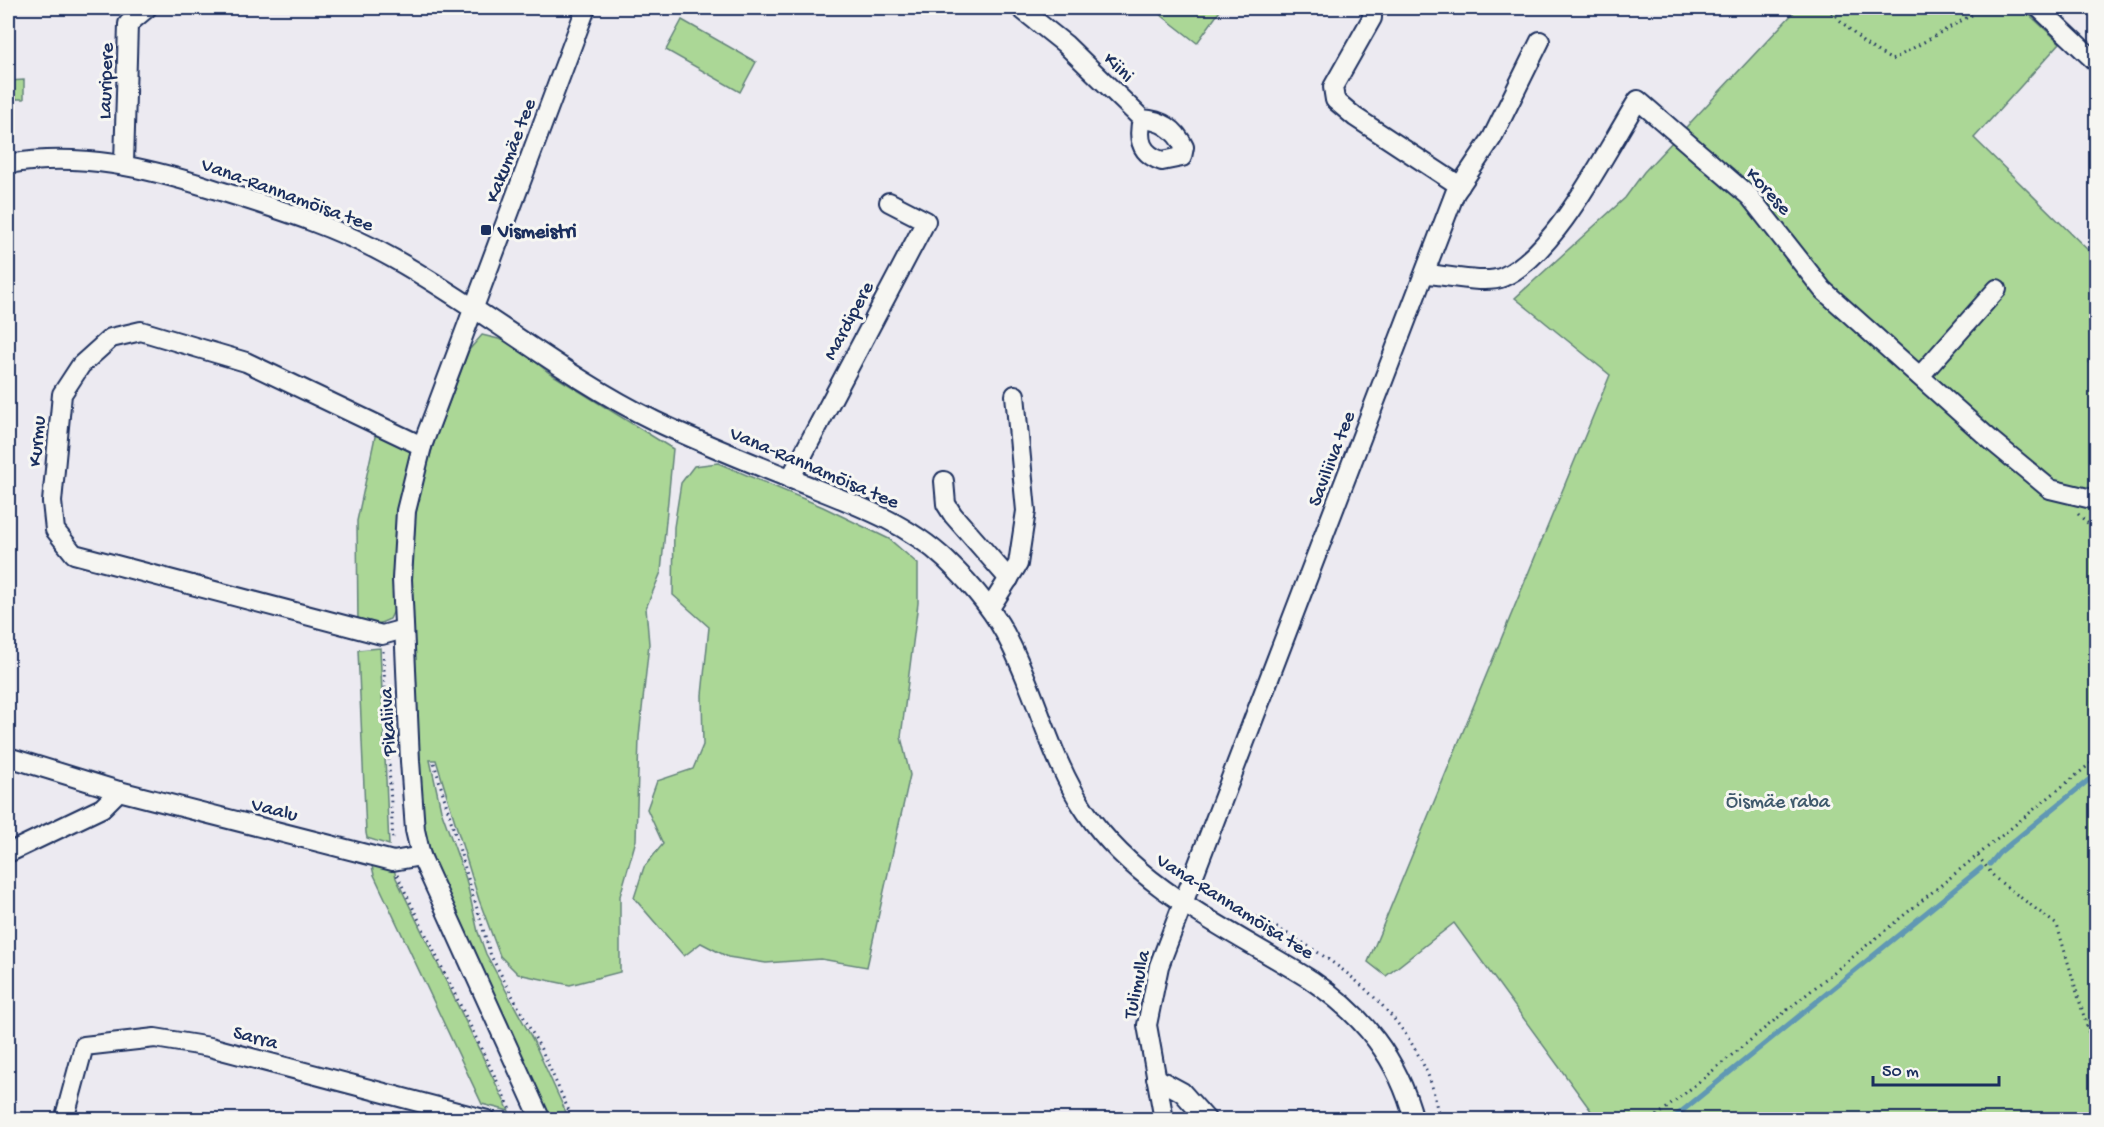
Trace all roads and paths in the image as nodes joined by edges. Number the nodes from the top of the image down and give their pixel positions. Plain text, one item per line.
1 (147, 8) edge
2 (586, 8) edge
3 (1020, 8) edge
4 (1372, 8) edge
5 (1827, 8) edge
6 (1984, 8) edge
7 (2039, 8) edge
8 (1540, 41) dead end
9 (2097, 62) edge
10 (1142, 119) junction
11 (8, 164) edge
12 (124, 164) junction
13 (1460, 186) junction
14 (889, 202) dead end
15 (1426, 274) junction
16 (1997, 290) dead end
17 (475, 308) junction
18 (1920, 376) junction
19 (1015, 395) dead end
20 (422, 446) junction
21 (790, 479) junction
22 (944, 481) dead end
23 (2097, 500) edge
24 (1009, 579) junction
25 (990, 608) junction
26 (404, 629) junction
27 (8, 757) edge
28 (2097, 759) edge
29 (434, 763) dead end
30 (119, 791) junction
31 (8, 853) edge
32 (422, 856) junction
33 (1978, 856) junction
34 (1186, 894) junction
35 (2097, 1057) edge
36 (1156, 1078) junction
37 (64, 1119) edge
38 (487, 1119) edge
39 (541, 1119) edge
40 (573, 1119) edge
41 (1164, 1119) edge
42 (1207, 1119) edge
43 (1414, 1119) edge
44 (1439, 1119) edge
45 (1652, 1119) edge

1 - 12 street, Lauripere
2 - 17 street, Kakumäe tee
3 - 10 street, Kiini
4 - 13 street
5 - 6 path
7 - 9 street
8 - 13 street, Saviliiva tee
10 - 10 street, Kiini
11 - 12 street, Vana-Rannamõisa tee
12 - 17 street, Vana-Rannamõisa tee
13 - 15 street, Saviliiva tee
14 - 21 street, Mardipere
15 - 18 street, Korese
15 - 34 street, Saviliiva tee
16 - 18 street
17 - 20 street, Pikaliiva
17 - 21 street, Vana-Rannamõisa tee
18 - 23 street, Korese
19 - 24 street
20 - 26 street, Pikaliiva
20 - 26 street, Kurmu
21 - 25 street, Vana-Rannamõisa tee
22 - 24 street
24 - 25 street
25 - 34 street, Vana-Rannamõisa tee
26 - 32 street, Pikaliiva
27 - 30 street, Vaalu
28 - 33 path
29 - 40 path
30 - 31 street
30 - 32 street, Vaalu
32 - 39 street, Pikaliiva
33 - 35 path
33 - 45 path
34 - 36 street, Tulimulla
34 - 43 street, Vana-Rannamõisa tee
34 - 44 path
36 - 41 street, Tulimulla
36 - 42 street
37 - 38 street, Sarra

